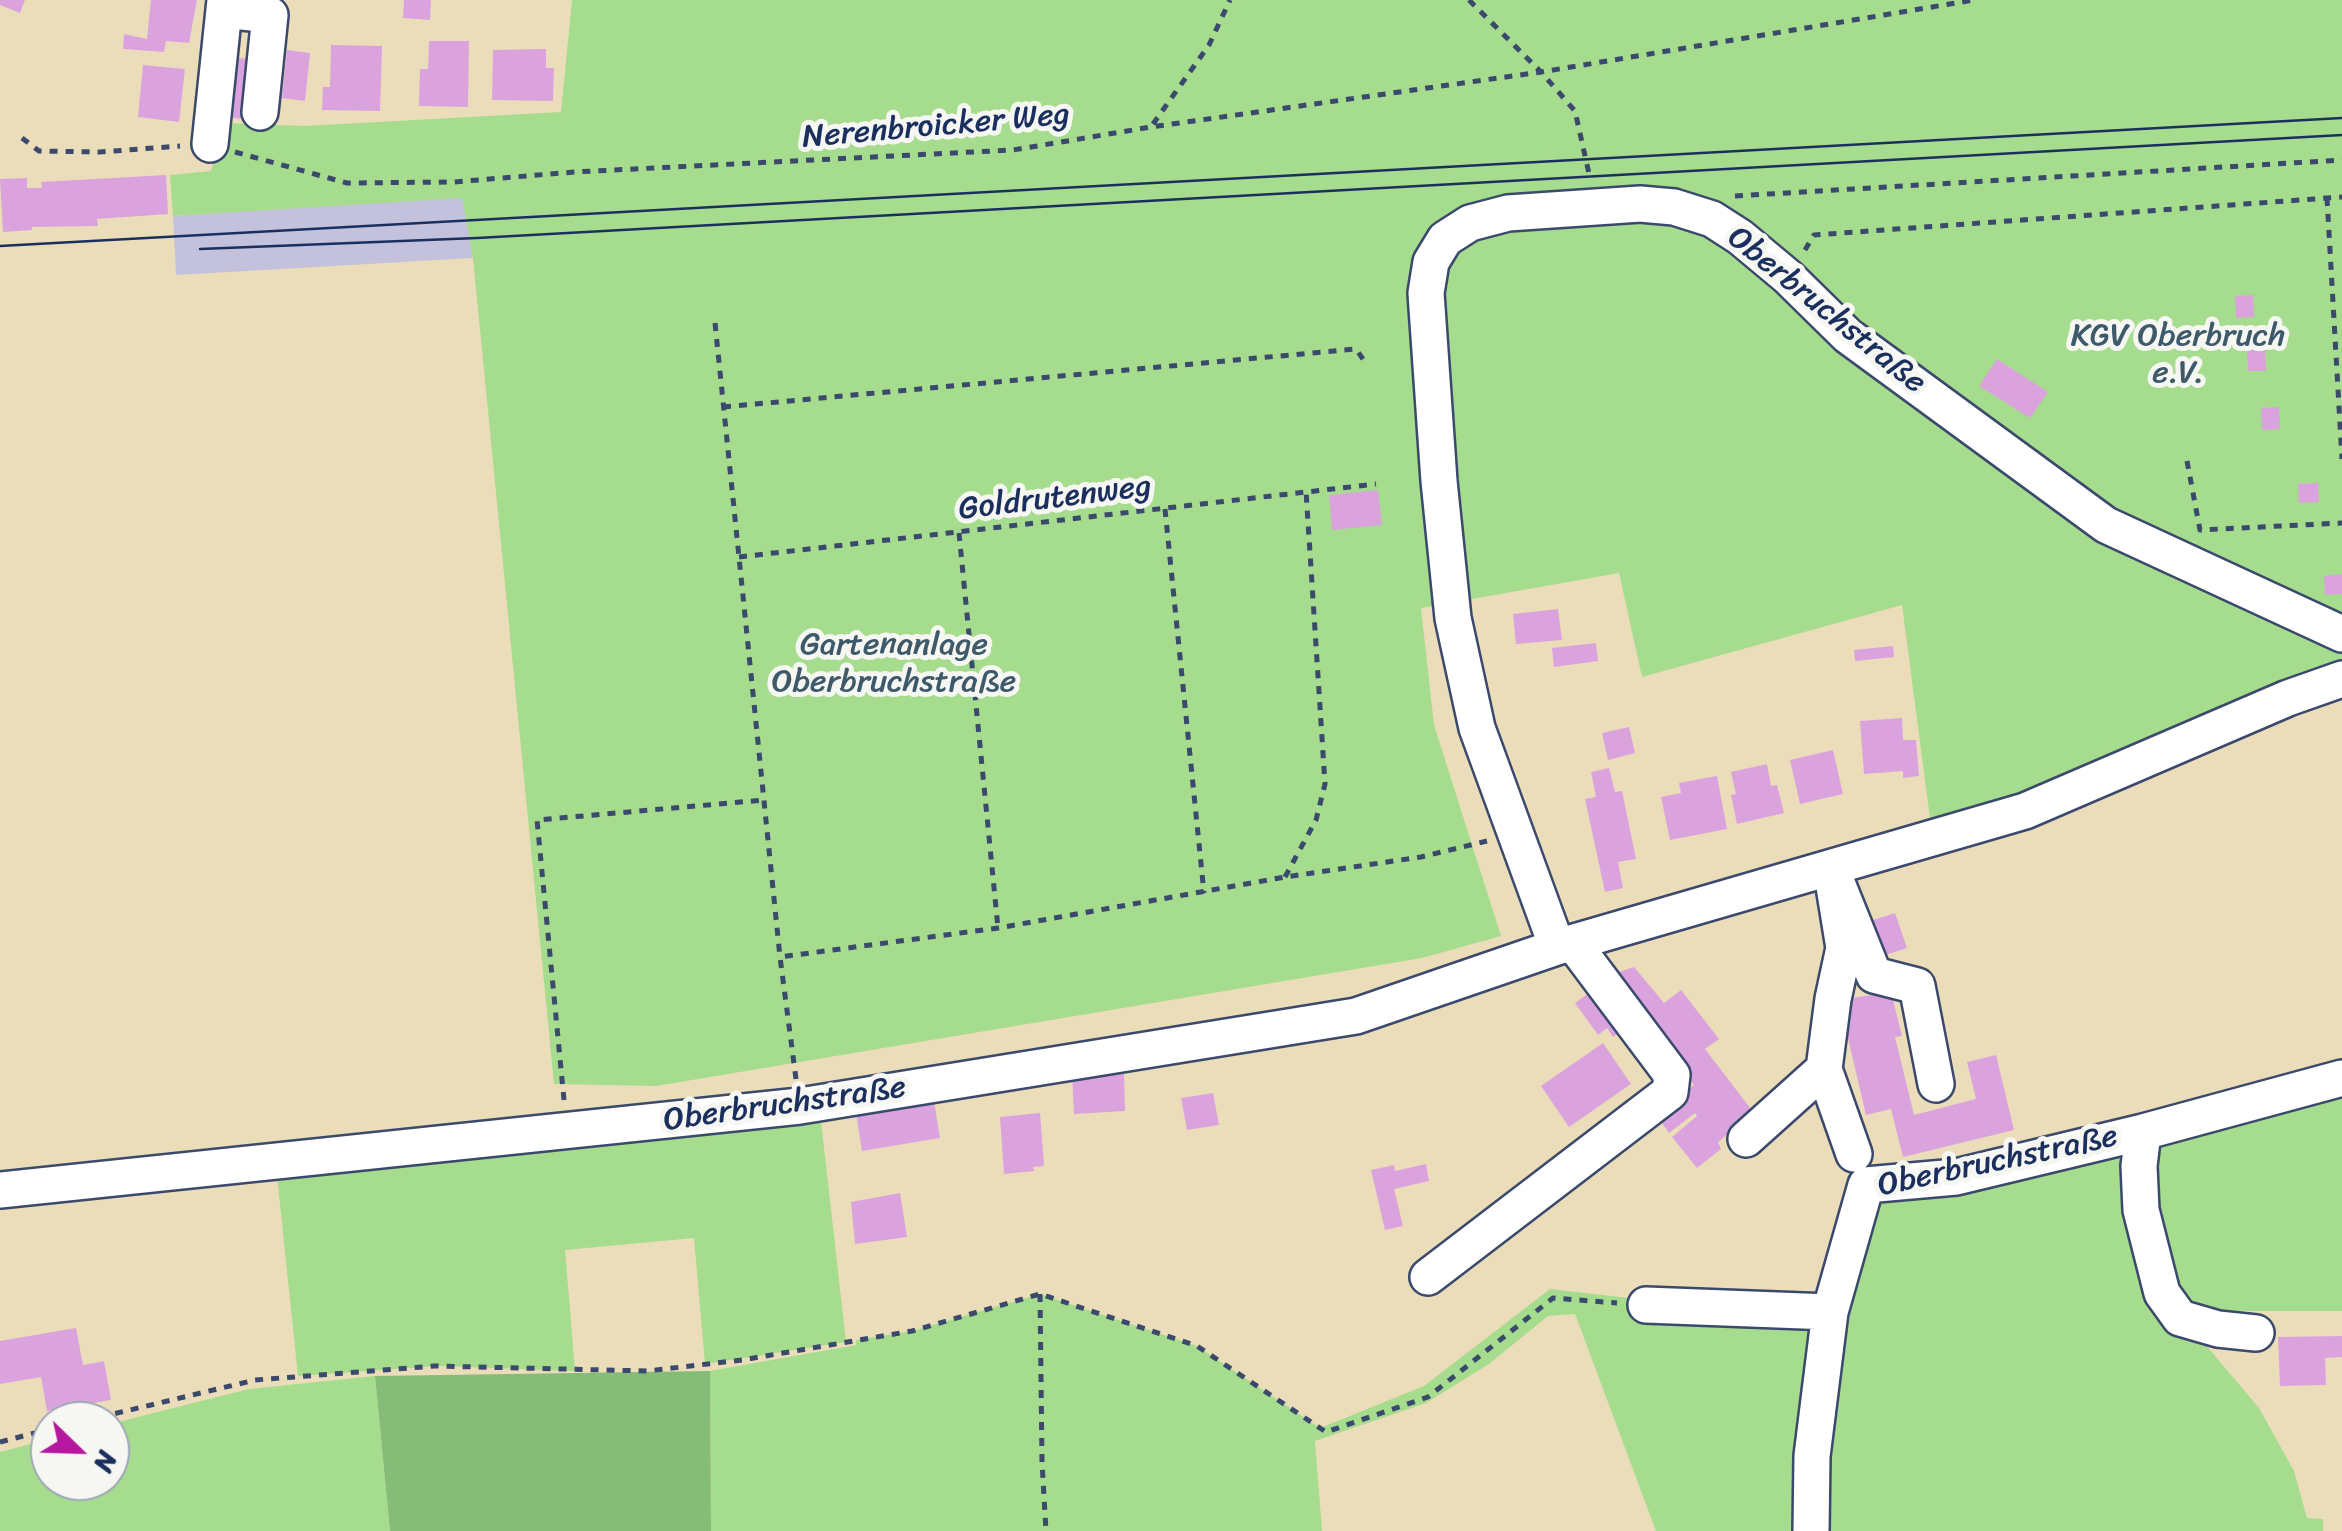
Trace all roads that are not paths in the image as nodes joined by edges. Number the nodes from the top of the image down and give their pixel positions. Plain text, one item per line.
1 (224, 5) edge
2 (260, 112) dead end
3 (210, 144) road end
4 (2342, 634) edge
5 (2342, 679) edge
6 (1831, 868) junction
7 (1565, 945) junction
8 (1824, 1069) junction
9 (2342, 1078) edge
10 (1936, 1084) dead end
11 (2143, 1132) junction
12 (1746, 1139) dead end
13 (1854, 1154) dead end
14 (0, 1190) edge
15 (1428, 1277) dead end
16 (1646, 1305) road end
17 (1830, 1312) junction
18 (2256, 1333) dead end
19 (1811, 1531) edge

1 - 2 street
1 - 3 street
4 - 7 street, Oberbruchstraße
5 - 6 street, Oberbruchstraße
6 - 7 street, Oberbruchstraße
6 - 8 street
6 - 10 street
7 - 14 street, Oberbruchstraße
7 - 15 street, Oberbruchstraße
8 - 12 street
8 - 13 street
9 - 11 street, Oberbruchstraße
11 - 17 street, Oberbruchstraße
11 - 18 street, Oberbruchstraße
16 - 17 street
17 - 19 street

